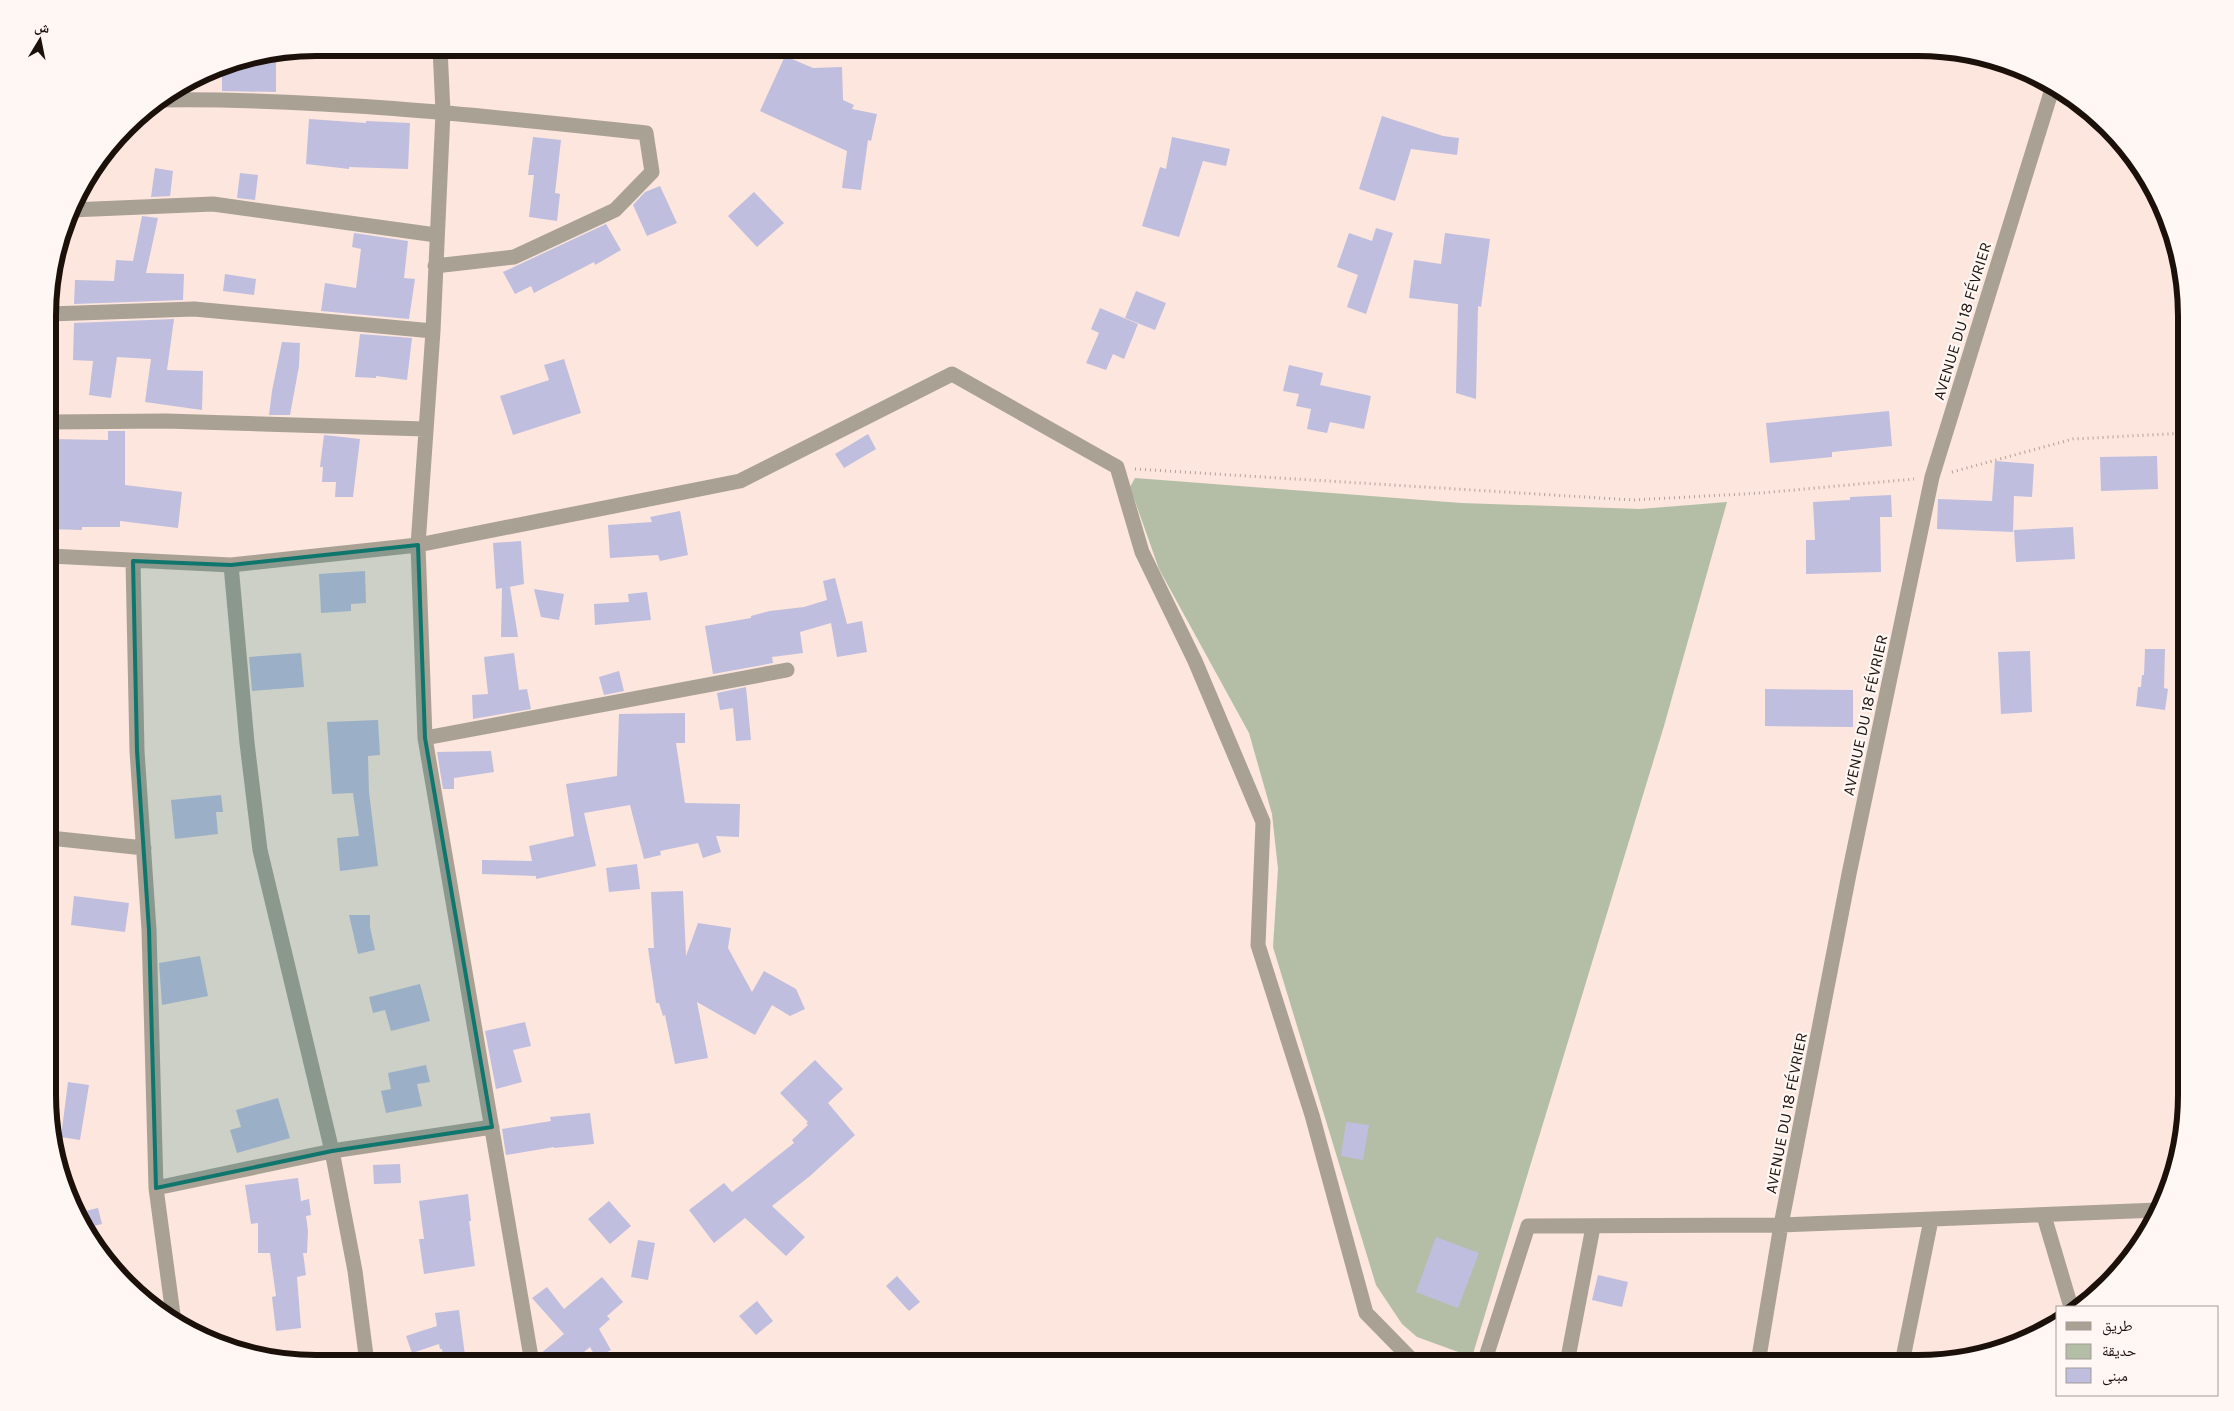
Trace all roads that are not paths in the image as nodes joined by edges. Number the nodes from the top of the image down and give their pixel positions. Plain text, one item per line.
1 (440, 56) edge
2 (2051, 93) edge
3 (172, 100) edge
4 (443, 112) junction
5 (79, 210) edge
6 (436, 235) junction
7 (435, 266) junction
8 (56, 314) edge
9 (433, 331) junction
10 (56, 422) edge
11 (425, 429) junction
12 (418, 545) junction
13 (56, 556) edge
14 (133, 561) junction
15 (232, 565) junction
16 (787, 670) dead end
17 (425, 738) junction
18 (56, 839) edge
19 (144, 848) junction
20 (492, 1127) junction
21 (332, 1151) junction
22 (156, 1188) junction
23 (2151, 1210) edge
24 (2044, 1216) junction
25 (1931, 1220) junction
26 (1782, 1226) junction
27 (1593, 1227) junction
28 (2070, 1306) edge
29 (173, 1311) edge
30 (366, 1355) edge
31 (531, 1355) edge
32 (1407, 1355) edge
33 (1487, 1355) edge
34 (1568, 1355) edge
35 (1759, 1355) edge
36 (1904, 1355) edge

1 - 4 street
2 - 26 street, AVENUE DU 18 FÉVRIER
3 - 4 street
4 - 6 street
4 - 7 street
5 - 6 street
6 - 7 street
7 - 9 street
8 - 9 street
9 - 11 street
10 - 11 street
11 - 12 street
12 - 15 street
12 - 17 street
12 - 32 street
13 - 14 street
14 - 15 street
14 - 19 street
15 - 21 street
16 - 17 street
17 - 20 street
18 - 19 street
19 - 22 street
20 - 21 street
20 - 31 street
21 - 22 street
21 - 30 street
22 - 29 street
23 - 24 street
24 - 25 street
24 - 28 street
25 - 26 street
25 - 36 street
26 - 27 street
26 - 35 street, AVENUE DU 18 FÉVRIER
27 - 33 street
27 - 34 street

